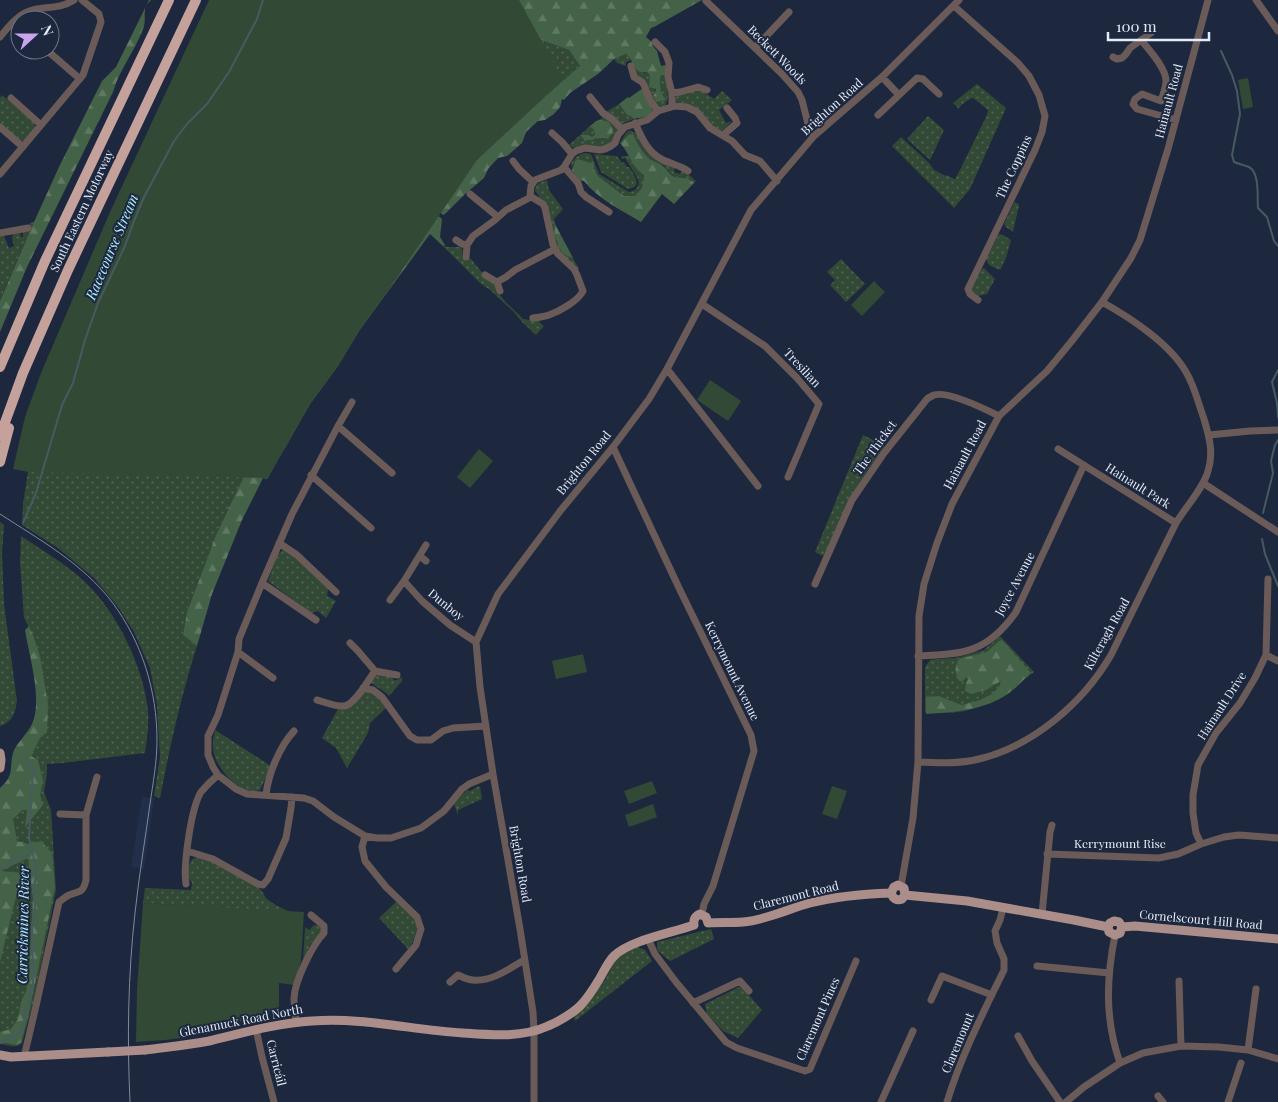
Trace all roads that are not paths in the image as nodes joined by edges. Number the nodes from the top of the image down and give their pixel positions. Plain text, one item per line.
1 (74, 0) edge
2 (82, 0) edge
3 (169, 0) edge
4 (196, 0) edge
5 (1208, 0) edge
6 (1256, 0) edge
7 (706, 1) dead end
8 (957, 3) edge
9 (789, 12) dead end
10 (1278, 31) edge
11 (1151, 33) dead end
12 (0, 37) edge
13 (1141, 40) junction
14 (655, 42) dead end
15 (755, 48) junction
16 (1113, 57) dead end
17 (58, 60) edge
18 (630, 66) dead end
19 (882, 77) junction
20 (80, 79) junction
21 (707, 90) dead end
22 (672, 93) junction
23 (939, 94) dead end
24 (899, 95) junction
25 (590, 97) dead end
26 (1150, 97) junction
27 (11, 98) dead end
28 (672, 106) junction
29 (727, 108) dead end
30 (1141, 110) junction
31 (658, 111) junction
32 (878, 115) dead end
33 (1176, 120) junction
34 (636, 123) junction
35 (41, 125) junction
36 (0, 127) edge
37 (622, 129) junction
38 (552, 133) dead end
39 (723, 136) junction
40 (814, 136) junction
41 (103, 138) junction
42 (23, 147) junction
43 (572, 154) junction
44 (513, 161) dead end
45 (564, 167) junction
46 (688, 171) dead end
47 (114, 173) junction
48 (0, 174) edge
49 (777, 181) junction
50 (533, 182) junction
51 (470, 194) dead end
52 (530, 196) junction
53 (609, 212) dead end
54 (498, 217) junction
55 (28, 228) dead end
56 (3, 233) edge
57 (456, 240) dead end
58 (10, 241) dead end
59 (467, 245) junction
60 (555, 250) junction
61 (466, 256) dead end
62 (485, 275) dead end
63 (497, 282) junction
64 (500, 291) dead end
65 (978, 300) dead end
66 (1102, 302) junction
67 (702, 304) junction
68 (533, 318) dead end
69 (0, 351) edge
70 (0, 367) edge
71 (667, 369) junction
72 (352, 402) dead end
73 (998, 416) junction
74 (338, 426) junction
75 (1278, 430) edge
76 (1209, 435) junction
77 (0, 436) edge
78 (613, 447) junction
79 (1058, 449) dead end
80 (0, 462) edge
81 (1084, 466) junction
82 (392, 473) dead end
83 (311, 475) junction
84 (788, 477) dead end
85 (1203, 483) junction
86 (758, 486) dead end
87 (1176, 523) junction
88 (371, 528) dead end
89 (1278, 532) edge
90 (279, 543) junction
91 (426, 545) dead end
92 (420, 556) junction
93 (426, 561) dead end
94 (1268, 579) dead end
95 (404, 581) junction
96 (262, 583) junction
97 (815, 584) dead end
98 (336, 592) dead end
99 (390, 600) dead end
100 (316, 620) dead end
101 (476, 642) junction
102 (350, 643) dead end
103 (238, 652) junction
104 (1266, 655) junction
105 (918, 656) junction
106 (1278, 661) edge
107 (375, 671) junction
108 (397, 675) dead end
109 (273, 678) dead end
110 (363, 688) junction
111 (317, 700) dead end
112 (486, 726) junction
113 (294, 731) dead end
114 (0, 753) edge
115 (918, 762) junction
116 (0, 768) edge
117 (493, 774) junction
118 (218, 775) junction
119 (97, 778) dead end
120 (266, 795) junction
121 (292, 797) junction
122 (60, 814) dead end
123 (86, 815) junction
124 (1052, 826) dead end
125 (365, 836) junction
126 (1278, 838) edge
127 (1201, 844) junction
128 (187, 852) junction
129 (1047, 854) junction
130 (186, 884) dead end
131 (901, 886) junction
132 (891, 893) junction
133 (905, 895) junction
134 (1003, 908) junction
135 (702, 914) junction
136 (1042, 914) junction
137 (311, 915) dead end
138 (708, 923) junction
139 (694, 925) junction
140 (1108, 927) junction
141 (1122, 927) junction
142 (1114, 935) junction
143 (648, 939) junction
144 (1278, 939) edge
145 (524, 960) junction
146 (856, 961) dead end
147 (1037, 966) dead end
148 (396, 969) dead end
149 (1109, 973) junction
150 (1179, 981) dead end
151 (450, 982) dead end
152 (1256, 989) dead end
153 (749, 992) dead end
154 (992, 995) junction
155 (931, 1000) dead end
156 (692, 1003) junction
157 (296, 1022) junction
158 (256, 1029) junction
159 (534, 1031) junction
160 (913, 1031) dead end
161 (1018, 1036) dead end
162 (1181, 1046) junction
163 (1248, 1050) junction
164 (0, 1055) edge
165 (24, 1056) junction
166 (12, 1057) junction
167 (1278, 1059) edge
168 (0, 1060) edge
169 (1120, 1063) junction
170 (1241, 1064) dead end
171 (274, 1102) edge
172 (534, 1102) edge
173 (881, 1102) edge
174 (947, 1102) edge
175 (1060, 1102) edge
176 (1066, 1102) edge
177 (1228, 1102) edge

1 - 12 street
2 - 20 street
3 - 41 highway, South Eastern Motorway
4 - 47 highway, South Eastern Motorway
5 - 33 street, Hainault Road
6 - 10 street
7 - 15 street, Beckett Woods
8 - 19 street, Brighton Road
8 - 65 street, The Coppins
9 - 15 street
11 - 13 street
13 - 16 street
13 - 26 street
14 - 22 street
15 - 40 street, Beckett Woods
17 - 20 street
18 - 31 street
19 - 24 street
19 - 40 street, Brighton Road
20 - 35 street
21 - 22 street
22 - 28 street
23 - 24 street
24 - 32 street
25 - 37 street
26 - 30 street
26 - 30 street
27 - 35 street
28 - 31 street
28 - 39 street
29 - 39 street
30 - 33 street
31 - 34 street
33 - 66 street, Hainault Road
34 - 37 street
34 - 46 street
35 - 42 street
36 - 42 street
37 - 43 street
38 - 43 street
39 - 49 street
40 - 49 street, Brighton Road
41 - 69 highway
41 - 70 highway, South Eastern Motorway
42 - 48 street
43 - 45 street
44 - 50 street
45 - 50 street
45 - 53 street
47 - 77 highway, South Eastern Motorway
47 - 80 highway
49 - 67 street, Brighton Road
50 - 52 street
51 - 54 street
52 - 54 street
52 - 60 street
54 - 59 street
55 - 56 street
56 - 58 street
57 - 59 street
59 - 61 street
60 - 63 street
60 - 68 street
62 - 63 street
63 - 64 street
66 - 73 street, Hainault Road
66 - 76 street, Hainault Park
67 - 71 street, Brighton Road
67 - 84 street, Tresilian
71 - 78 street, Brighton Road
71 - 86 street
72 - 74 street
73 - 97 street, The Thicket
73 - 105 street, Hainault Road
74 - 82 street
74 - 83 street
75 - 76 street
76 - 85 street, Hainault Park
78 - 101 street, Brighton Road
78 - 135 street, Kerrymount Avenue
79 - 81 street, Hainault Park
81 - 87 street, Hainault Park
81 - 105 street, Joyce Avenue
83 - 88 street
83 - 90 street
85 - 87 street, Hainault Park
85 - 89 street
87 - 115 street, Kilteragh Road
90 - 96 street
90 - 98 street
91 - 92 street
92 - 93 street
92 - 95 street
94 - 104 street, Hainault Drive
95 - 99 street
95 - 101 street, Dunboy
96 - 100 street
96 - 103 street
101 - 112 street, Brighton Road
102 - 107 street
103 - 109 street
103 - 118 street
104 - 106 street
104 - 127 street, Hainault Drive
105 - 115 street, Hainault Road
107 - 108 street
107 - 110 street
110 - 111 street
110 - 112 street
112 - 117 street, Brighton Road
113 - 120 street
114 - 116 main road
115 - 131 street, Hainault Road
117 - 125 street
117 - 145 street, Brighton Road
118 - 120 street
118 - 128 street
119 - 123 street
120 - 121 street
121 - 125 street
121 - 128 street
122 - 123 street
123 - 165 street
124 - 129 street
125 - 148 street
126 - 127 street, Kerrymount Rise
127 - 129 street, Kerrymount Rise
128 - 130 street
129 - 136 street
131 - 132 main road
131 - 133 main road
132 - 133 main road
132 - 138 main road, Claremont Road
133 - 134 main road
134 - 136 main road
134 - 154 street, Claremount
135 - 138 main road
135 - 139 main road
136 - 140 main road, Cornelscourt Hill Road
137 - 157 street
138 - 139 main road
139 - 143 main road
140 - 141 main road, Cornelscourt Hill Road
140 - 142 main road
141 - 142 main road, Cornelscourt Hill Road
141 - 144 main road, Cornelscourt Hill Road
142 - 149 street
143 - 156 street, Claremont Pines
143 - 159 main road
145 - 151 street
145 - 159 street, Brighton Road
146 - 156 street, Claremont Pines
147 - 149 street
149 - 169 street
150 - 162 street
152 - 163 street
153 - 156 street
154 - 155 street
154 - 174 street, Claremount
157 - 158 main road, Glenamuck Road North
157 - 159 main road, Glenamuck Road North
158 - 165 main road, Glenamuck Road North, bridge
158 - 171 street, Carricáil
159 - 172 street, Brighton Road
160 - 173 street
161 - 175 street
162 - 163 street
162 - 169 street
163 - 167 street
164 - 166 main road, Glenamuck Road North
165 - 166 main road, Glenamuck Road North
166 - 168 main road, Glenamuck Road North
169 - 176 street
170 - 177 street

